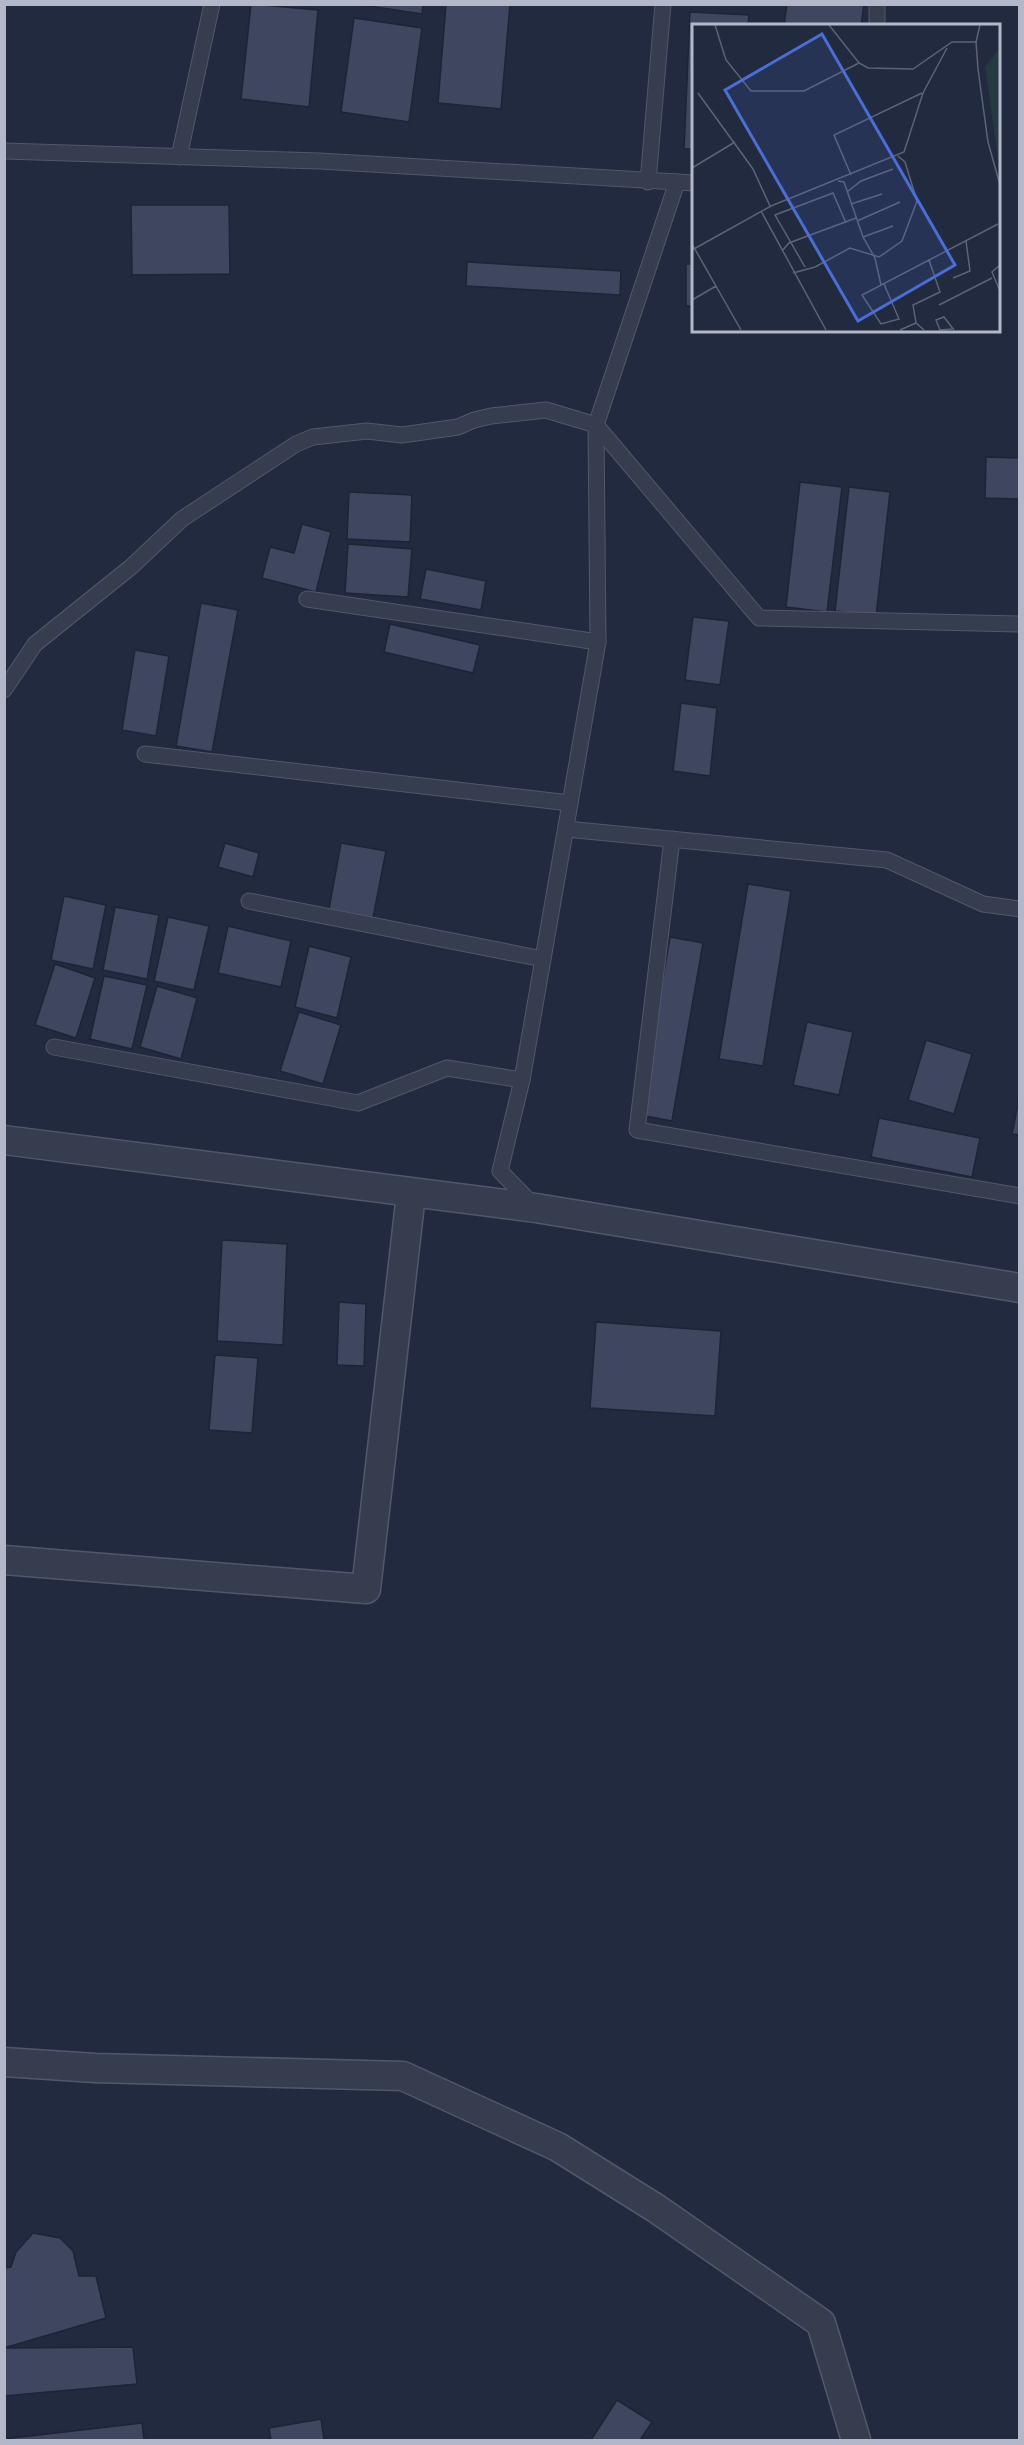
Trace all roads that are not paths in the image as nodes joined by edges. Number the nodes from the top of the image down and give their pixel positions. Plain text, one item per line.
1 (212, 4) edge
2 (663, 4) edge
3 (877, 4) edge
4 (877, 24) edge
5 (4, 151) edge
6 (179, 157) junction
7 (648, 182) junction
8 (677, 182) junction
9 (692, 183) edge
10 (596, 424) junction
11 (308, 599) dead end
12 (1020, 624) edge
13 (598, 642) junction
14 (4, 690) edge
15 (145, 754) dead end
16 (570, 803) junction
17 (566, 829) junction
18 (672, 839) junction
19 (249, 901) dead end
20 (1020, 909) edge
21 (543, 959) junction
22 (54, 1047) dead end
23 (522, 1080) junction
24 (4, 1140) edge
25 (411, 1194) junction
26 (1020, 1196) edge
27 (536, 1208) junction
28 (1020, 1288) edge
29 (4, 1560) edge
30 (4, 2062) edge
31 (856, 2440) edge

1 - 6 lane
2 - 7 lane
3 - 4 lane
5 - 6 lane
6 - 7 lane
7 - 8 lane
8 - 9 lane
8 - 10 lane
10 - 12 lane
10 - 13 lane
10 - 14 lane
11 - 13 lane
13 - 16 lane
15 - 16 lane
16 - 17 lane
17 - 18 lane
17 - 21 lane
18 - 20 lane
18 - 26 lane
19 - 21 lane
21 - 23 lane
22 - 23 lane
23 - 27 lane
24 - 25 street
25 - 27 street
25 - 29 street
27 - 28 street
30 - 31 street

